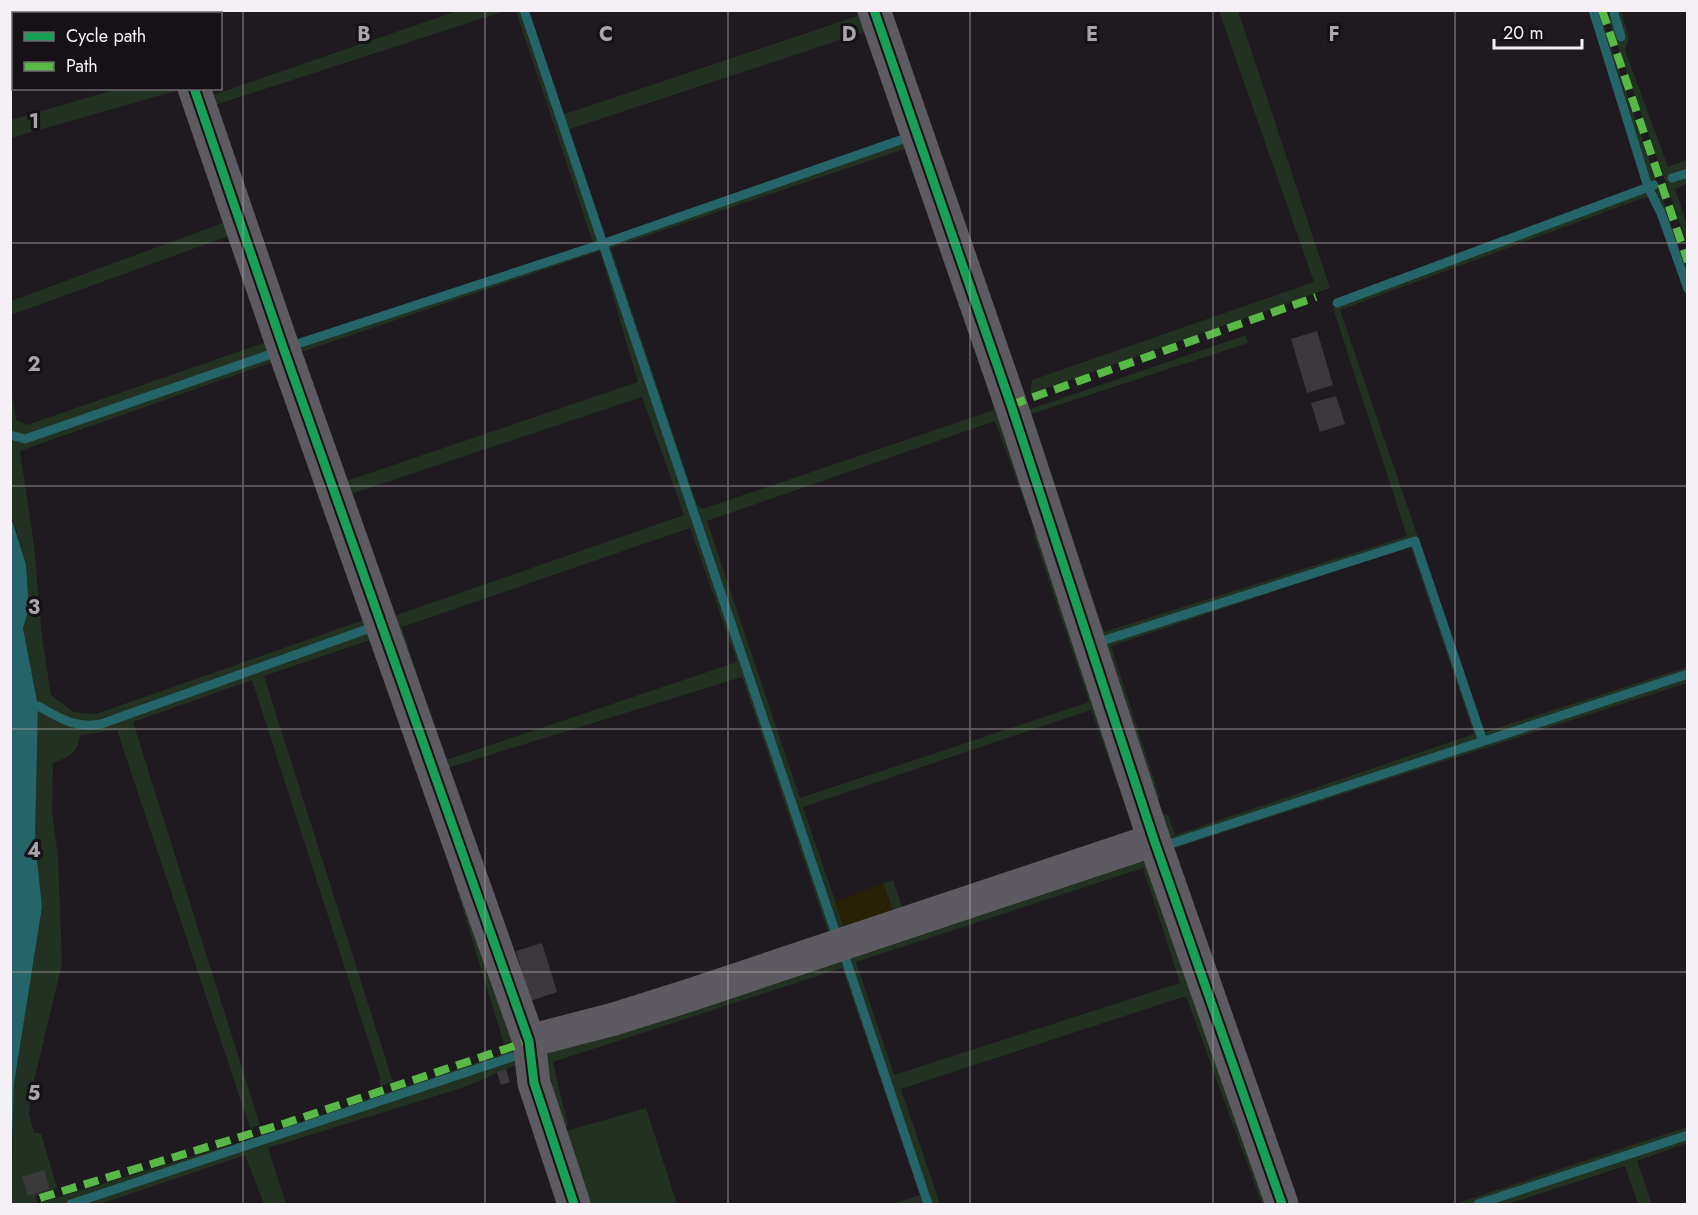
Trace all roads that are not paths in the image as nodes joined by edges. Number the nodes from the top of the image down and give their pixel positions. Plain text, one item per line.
1 (874, 10) edge
2 (195, 90) edge
3 (1154, 840) junction
4 (530, 1041) junction
5 (574, 1204) edge
6 (1282, 1204) edge

1 - 3 street
2 - 4 street
3 - 4 street
3 - 6 street
4 - 5 street

